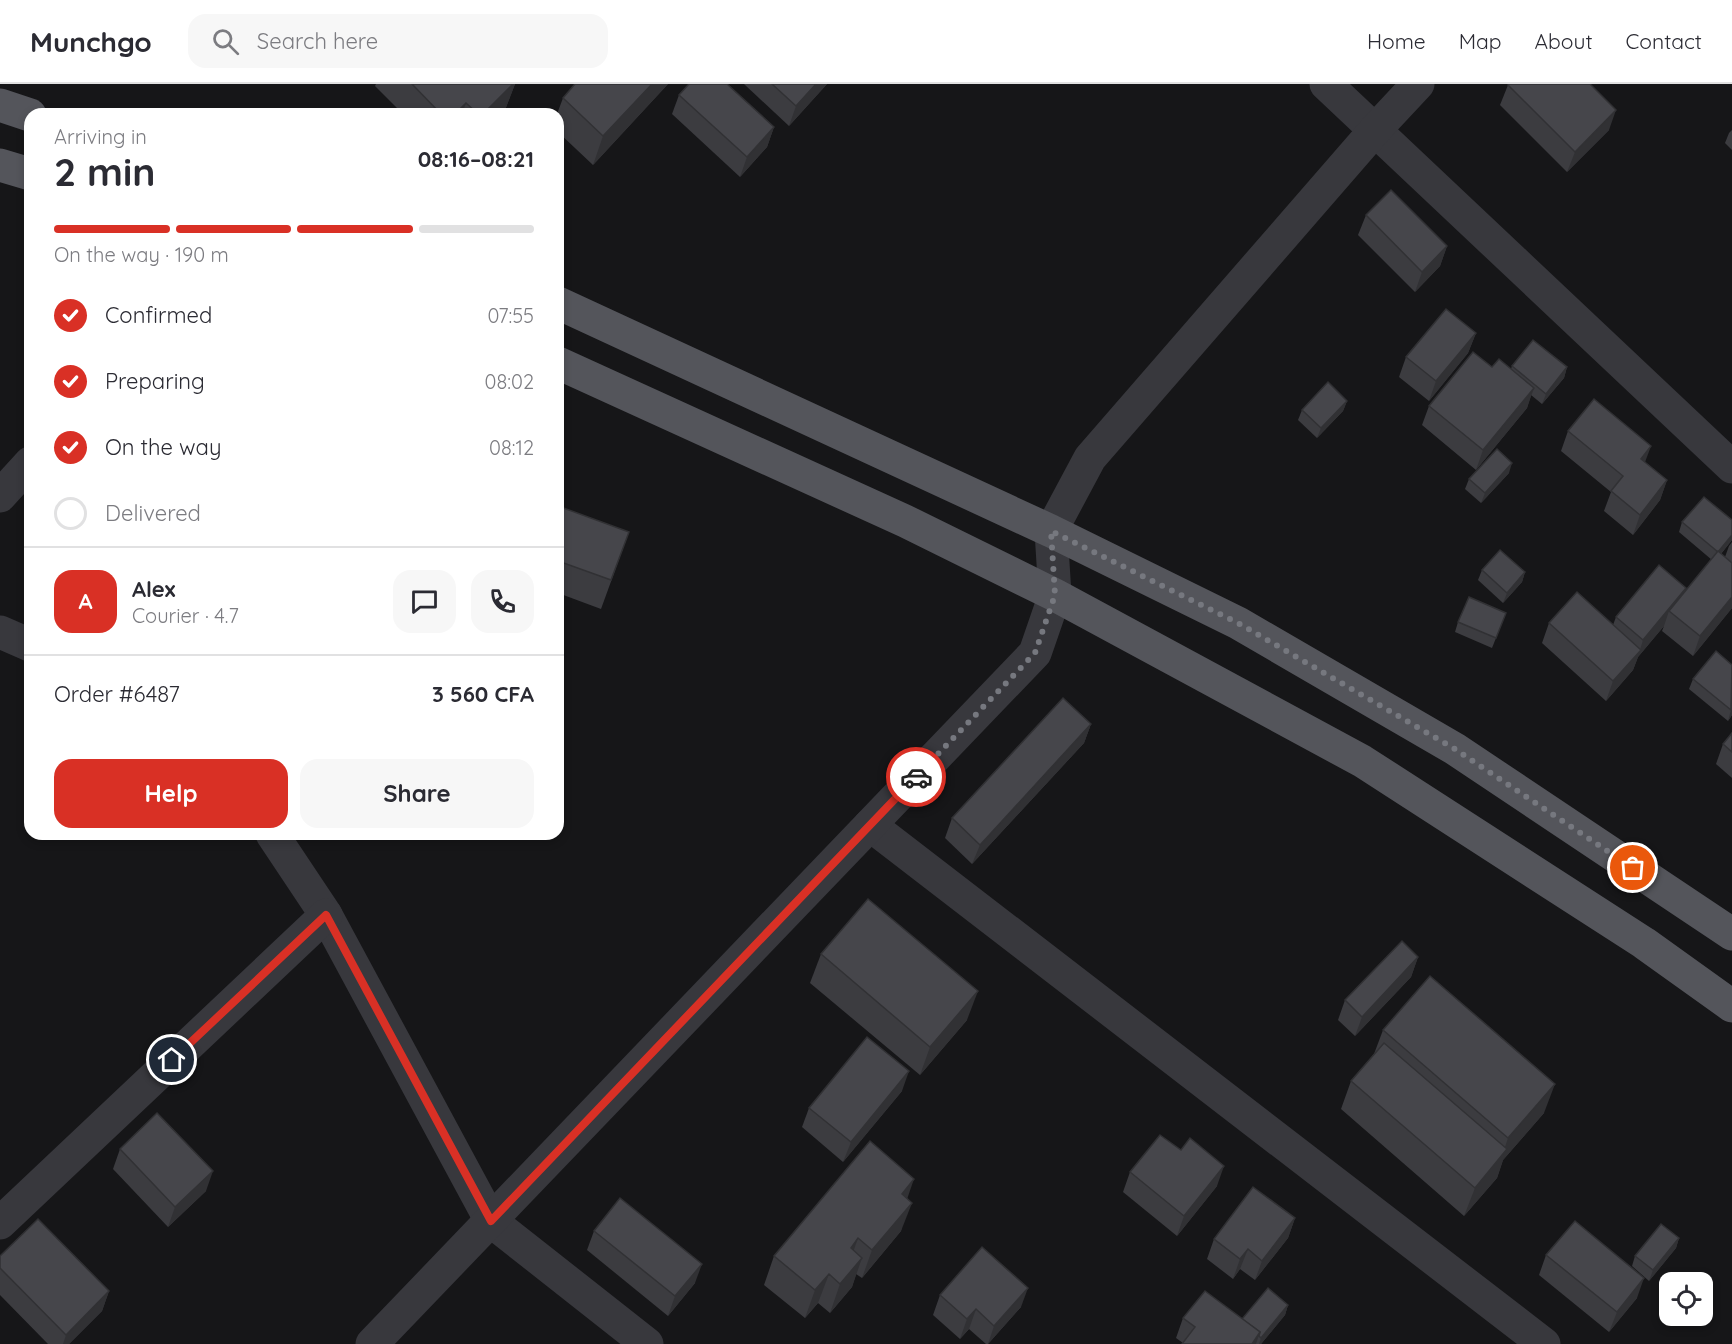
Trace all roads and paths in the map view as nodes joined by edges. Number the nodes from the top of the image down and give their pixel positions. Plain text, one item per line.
1 (1326, 84) edge
2 (1418, 84) edge
3 (0, 105) edge
4 (24, 113) edge
5 (1375, 130) junction
6 (0, 165) edge
7 (24, 172) edge
8 (564, 306) edge
9 (564, 366) edge
10 (1732, 467) edge
11 (24, 470) edge
12 (0, 496) edge
13 (1051, 531) junction
14 (1055, 595) junction
15 (0, 632) edge
16 (24, 642) edge
17 (870, 825) junction
18 (276, 840) edge
19 (326, 915) junction
20 (1732, 934) edge
21 (1732, 1006) edge
22 (491, 1221) junction
23 (0, 1223) edge
24 (372, 1344) edge
25 (647, 1344) edge
26 (1544, 1344) edge

1 - 5 street
2 - 5 street
3 - 4 main road
5 - 10 street
5 - 13 street
6 - 7 main road
8 - 13 main road
9 - 14 main road
11 - 12 street
13 - 14 street
13 - 20 main road
14 - 17 street
14 - 21 main road
15 - 16 street
17 - 22 street
17 - 26 street
18 - 19 street
19 - 22 street
19 - 23 street
22 - 24 street
22 - 25 street

